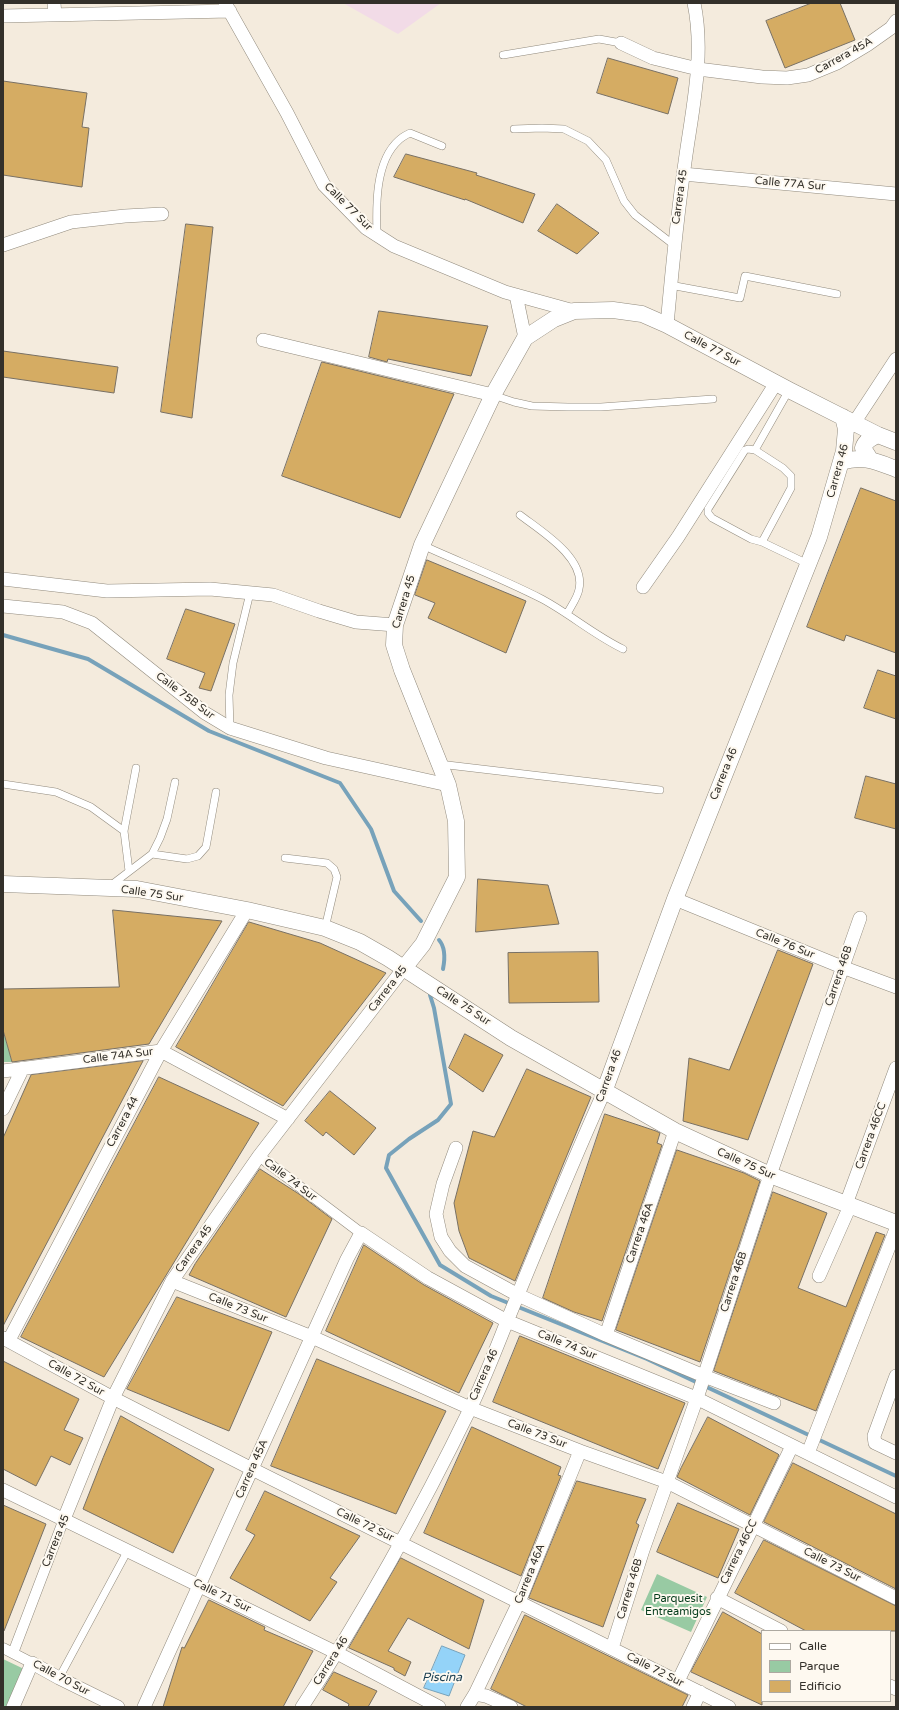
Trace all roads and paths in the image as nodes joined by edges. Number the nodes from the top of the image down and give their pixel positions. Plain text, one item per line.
1 (694, 3) edge
2 (227, 7) edge
3 (54, 9) edge
4 (3, 16) edge
5 (896, 21) edge
6 (622, 43) joint
7 (503, 55) dead end
8 (698, 70) junction
9 (514, 130) dead end
10 (442, 146) dead end
11 (683, 174) junction
12 (896, 194) edge
13 (162, 214) dead end
14 (377, 235) junction
15 (3, 245) edge
16 (674, 245) junction
17 (670, 285) junction
18 (836, 294) dead end
19 (516, 295) junction
20 (574, 311) junction
21 (667, 325) junction
22 (525, 338) junction
23 (263, 340) dead end
24 (896, 359) edge
25 (782, 387) junction
26 (493, 395) junction
27 (713, 399) dead end
28 (849, 420) junction
29 (878, 435) junction
30 (896, 442) edge
31 (755, 450) junction
32 (870, 459) junction
33 (841, 462) junction
34 (896, 469) edge
35 (520, 515) dead end
36 (762, 542) junction
37 (422, 545) junction
38 (808, 564) junction
39 (3, 579) edge
40 (643, 587) dead end
41 (250, 593) junction
42 (3, 606) edge
43 (567, 614) junction
44 (395, 625) junction
45 (622, 649) dead end
46 (230, 728) junction
47 (439, 764) junction
48 (136, 768) dead end
49 (175, 782) dead end
50 (3, 784) edge
51 (448, 785) junction
52 (660, 790) dead end
53 (216, 792) dead end
54 (124, 832) junction
55 (152, 854) junction
56 (285, 858) dead end
57 (129, 870) junction
58 (3, 884) edge
59 (108, 888) junction
60 (675, 899) junction
61 (247, 910) junction
62 (860, 918) dead end
63 (325, 928) junction
64 (842, 967) junction
65 (404, 968) junction
66 (896, 987) edge
67 (161, 1050) junction
68 (22, 1068) junction
69 (896, 1068) edge
70 (3, 1071) edge
71 (604, 1092) junction
72 (3, 1108) edge
73 (288, 1119) junction
74 (675, 1131) junction
75 (456, 1148) dead end
76 (259, 1156) junction
77 (770, 1175) junction
78 (848, 1205) junction
79 (896, 1223) edge
80 (896, 1228) edge
81 (362, 1233) junction
82 (819, 1276) dead end
83 (172, 1281) junction
84 (517, 1298) junction
85 (509, 1317) junction
86 (606, 1335) junction
87 (312, 1337) junction
88 (6, 1339) edge
89 (896, 1376) edge
90 (703, 1378) junction
91 (697, 1397) junction
92 (113, 1398) junction
93 (774, 1403) dead end
94 (470, 1408) junction
95 (792, 1446) junction
96 (810, 1448) junction
97 (580, 1451) junction
98 (896, 1453) edge
99 (252, 1469) junction
100 (666, 1482) junction
101 (3, 1490) edge
102 (896, 1497) edge
103 (64, 1519) junction
104 (753, 1524) junction
105 (401, 1543) junction
106 (128, 1550) junction
107 (199, 1586) junction
108 (717, 1598) junction
109 (896, 1598) edge
110 (519, 1602) junction
111 (779, 1630) edge
112 (3, 1648) edge
113 (612, 1648) junction
114 (13, 1653) junction
115 (337, 1653) junction
116 (32, 1663) junction
117 (59, 1678) junction
118 (678, 1681) junction
119 (700, 1692) junction
120 (475, 1694) junction
121 (13, 1707) edge
122 (118, 1707) edge
123 (144, 1707) edge
124 (302, 1707) edge
125 (439, 1707) edge
126 (467, 1707) edge
127 (511, 1707) edge
128 (693, 1707) edge
129 (729, 1707) edge

1 - 8 street, Carrera 45
2 - 3 street
2 - 14 street, Calle 77 Sur
3 - 4 street
5 - 8 street, Carrera 45A
6 - 7 lane
6 - 8 street
8 - 11 street, Carrera 45
9 - 16 lane
10 - 14 lane
11 - 12 street, Calle 77A Sur
11 - 16 street, Carrera 45
13 - 15 street
14 - 19 street, Calle 77 Sur
16 - 17 street, Carrera 45
17 - 18 lane
17 - 21 street, Carrera 45
19 - 20 street, Calle 77 Sur
19 - 22 street
20 - 21 street, Calle 77 Sur
20 - 22 street, Carrera 45
21 - 25 street, Calle 77 Sur
22 - 26 street, Carrera 45
23 - 26 street
24 - 28 street
25 - 28 street, Calle 77 Sur
25 - 31 lane
25 - 40 street
26 - 27 lane
26 - 37 street, Carrera 45
28 - 29 street, Calle 77 Sur
28 - 33 street, Carrera 46
29 - 30 street, Calle 77 Sur
29 - 32 street
31 - 36 lane
31 - 36 lane
32 - 33 street
32 - 34 street
33 - 38 street, Carrera 46
35 - 43 lane
36 - 38 lane
37 - 43 lane
37 - 44 street, Carrera 45
38 - 60 street, Carrera 46
39 - 41 street
41 - 44 street
41 - 46 lane
42 - 46 street, Calle 75B Sur
43 - 45 lane
44 - 47 street, Carrera 45
46 - 51 street, Calle 75B Sur
47 - 51 street, Carrera 45
47 - 52 lane
48 - 54 lane
49 - 55 lane
50 - 54 lane
51 - 65 street, Carrera 45
53 - 55 lane
54 - 57 lane
55 - 57 lane
56 - 63 lane
57 - 59 lane
58 - 59 street, Calle 75 Sur
59 - 61 street, Calle 75 Sur
60 - 64 street, Calle 76 Sur
60 - 71 street, Carrera 46
61 - 63 street, Calle 75 Sur
61 - 67 street, Carrera 44
62 - 64 street, Carrera 46B
63 - 65 street, Calle 75 Sur
64 - 66 street, Calle 76 Sur
64 - 77 street, Carrera 46B
65 - 71 street, Calle 75 Sur
65 - 73 street, Carrera 45
67 - 68 street, Calle 74A Sur
67 - 73 street, Calle 74A Sur
67 - 88 street, Carrera 44
68 - 70 street, Calle 74A Sur
68 - 72 street
69 - 78 street, Carrera 46CC
71 - 74 street, Calle 75 Sur
71 - 84 street, Carrera 46
73 - 76 street, Carrera 45
74 - 77 street, Calle 75 Sur
74 - 86 street, Carrera 46A
75 - 84 street
76 - 81 street, Calle 74 Sur
76 - 83 street, Carrera 45
77 - 78 street, Calle 75 Sur
77 - 90 street, Carrera 46B
78 - 79 street, Calle 75 Sur
78 - 82 street, Carrera 46CC
80 - 96 street
81 - 85 street, Calle 74 Sur
81 - 87 street, Carrera 45A
83 - 87 street, Calle 73 Sur
83 - 92 street, Carrera 45
84 - 85 street, Carrera 46
84 - 86 street
85 - 91 street, Calle 74 Sur
85 - 94 street, Carrera 46
86 - 90 street
87 - 94 street, Calle 73 Sur
87 - 99 street, Carrera 45A
88 - 92 street, Calle 72 Sur
89 - 98 street
90 - 91 street, Carrera 46B
90 - 93 street
91 - 95 street, Calle 74 Sur
91 - 100 street, Carrera 46B
92 - 99 street, Calle 72 Sur
92 - 103 street, Carrera 45
94 - 97 street, Calle 73 Sur
94 - 105 street, Carrera 46
95 - 96 street, Calle 74 Sur
95 - 104 street, Carrera 46CC
96 - 102 street, Calle 74 Sur
97 - 100 street, Calle 73 Sur
97 - 110 street, Carrera 46A
99 - 105 street, Calle 72 Sur
99 - 107 street, Carrera 45A
100 - 104 street, Calle 73 Sur
100 - 113 street, Carrera 46B
101 - 103 street, Calle 71 Sur
103 - 106 street, Calle 71 Sur
103 - 114 street, Carrera 45
104 - 108 street, Carrera 46CC
104 - 109 street, Calle 73 Sur
105 - 110 street, Calle 72 Sur
105 - 115 street, Carrera 46
106 - 107 street, Calle 71 Sur
106 - 117 lane
107 - 115 street, Calle 71 Sur
107 - 123 street, Carrera 45A
108 - 111 street
108 - 118 street, Carrera 46CC
110 - 113 street, Calle 72 Sur
110 - 120 street, Carrera 46A
112 - 114 street, Calle 70 Sur
113 - 118 street, Calle 72 Sur
114 - 116 street, Calle 70 Sur
115 - 124 street, Carrera 46
115 - 125 street, Calle 71 Sur
116 - 117 street, Calle 70 Sur
116 - 121 street
117 - 122 street, Calle 70 Sur
118 - 119 street, Calle 72 Sur
119 - 128 street
119 - 129 street, Calle 72 Sur
120 - 126 street
120 - 127 street

